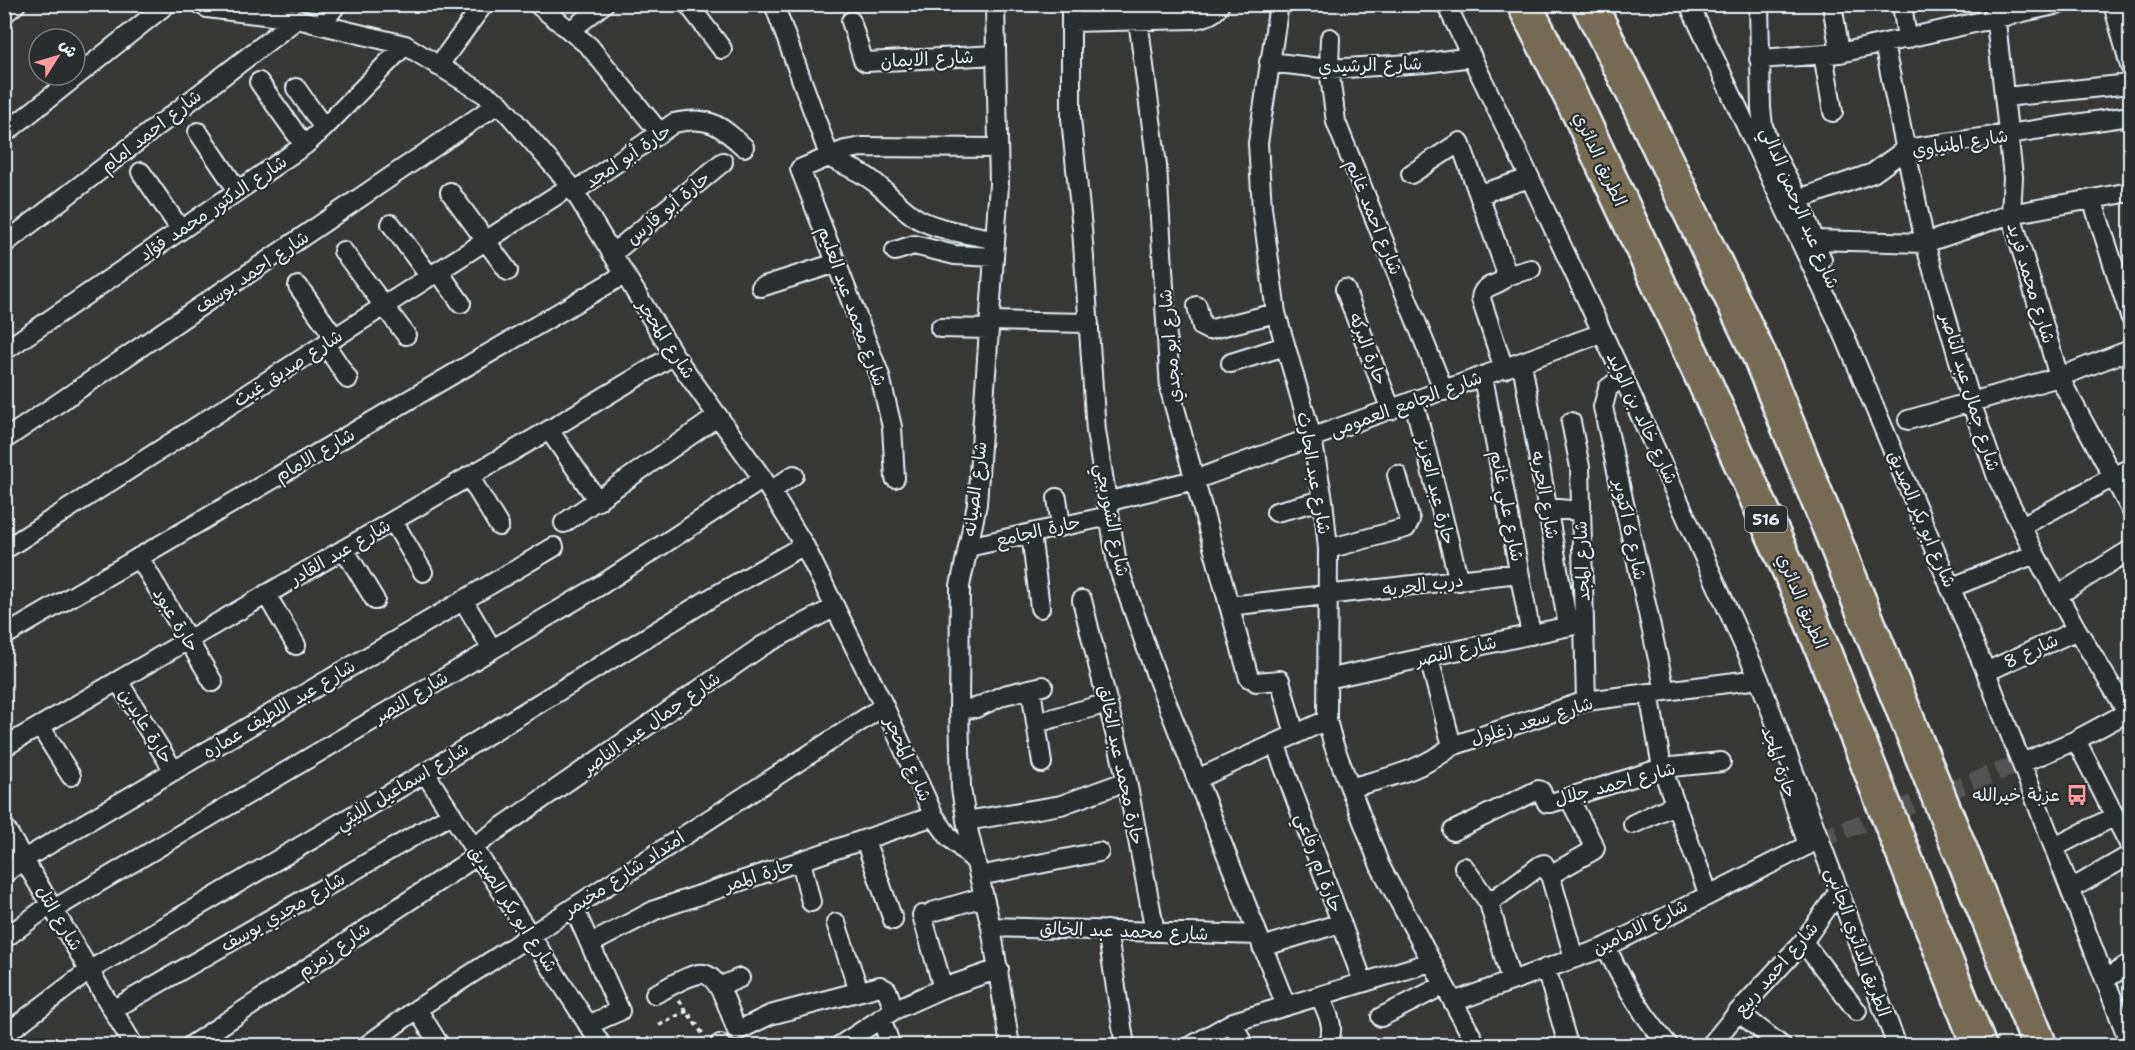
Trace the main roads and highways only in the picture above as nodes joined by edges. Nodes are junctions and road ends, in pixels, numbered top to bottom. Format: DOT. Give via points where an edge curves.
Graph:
graph roads {
  1 [pos="1524,4"];
  2 [pos="1589,4"];
  3 [pos="1979,1046"];
  4 [pos="2040,1046"];
  1 -- 3 [label="highway, الطريق الدائري / 516" via="1597,151 1808,612"];
  2 -- 4 [label="highway" via="1760,357"];
}
